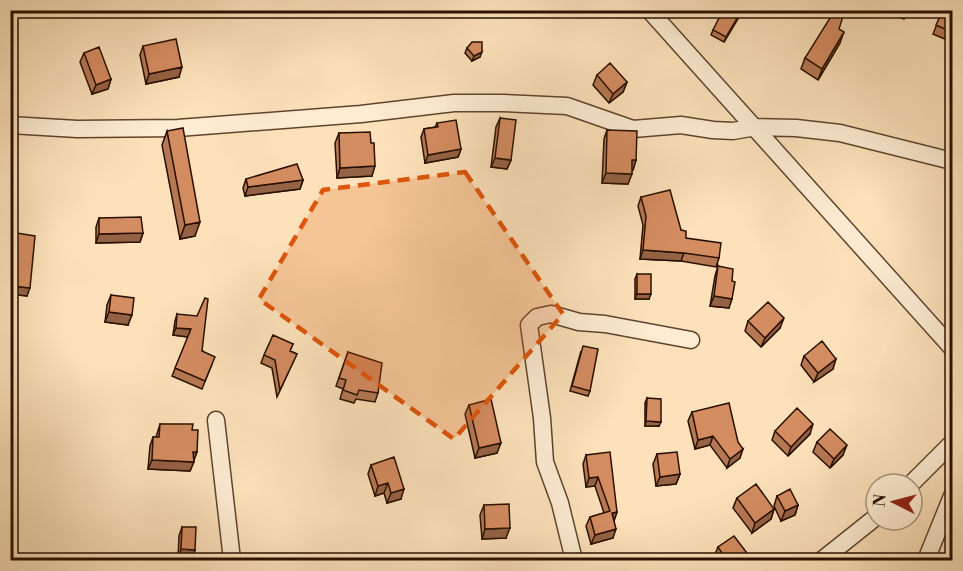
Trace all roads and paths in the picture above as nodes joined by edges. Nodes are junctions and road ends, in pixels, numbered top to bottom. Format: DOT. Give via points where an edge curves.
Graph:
graph roads {
  1 [pos="650,10"];
  2 [pos="10,125"];
  3 [pos="756,127"];
  4 [pos="952,161"];
  5 [pos="691,340"];
  6 [pos="952,348"];
  7 [pos="216,420"];
  8 [pos="952,443"];
  9 [pos="923,472"];
  10 [pos="952,496"];
  11 [pos="864,527"];
  12 [pos="232,561"];
  13 [pos="574,561"];
  14 [pos="822,561"];
  15 [pos="927,561"];
  1 -- 3 [label="street"];
  2 -- 3 [label="street" via="178,128 464,103 567,106 633,129 681,125 733,131"];
  3 -- 4 [label="street" via="840,133"];
  3 -- 6 [label="street"];
  5 -- 13 [label="street" via="551,314 537,316 529,326 545,462"];
  7 -- 12 [label="street"];
  8 -- 9 [label="street"];
  10 -- 15 [label="street"];
  11 -- 14 [label="street"];
}
